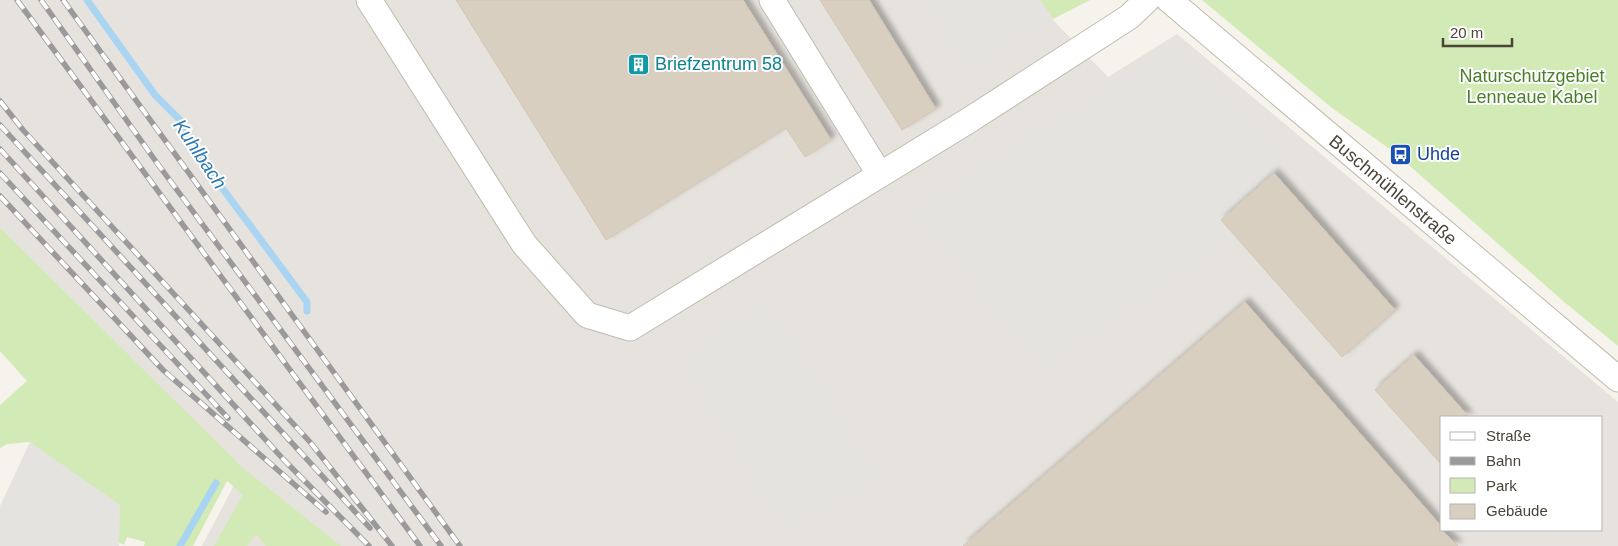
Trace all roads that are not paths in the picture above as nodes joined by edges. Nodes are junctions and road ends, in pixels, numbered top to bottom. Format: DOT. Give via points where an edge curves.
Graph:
graph roads {
  1 [pos="368,0"];
  2 [pos="772,0"];
  3 [pos="1148,0"];
  4 [pos="1169,0"];
  5 [pos="880,175"];
  6 [pos="1618,379"];
  1 -- 5 [label="street" via="524,244 586,315 630,328"];
  2 -- 5 [label="street"];
  3 -- 5 [label="street" via="1129,17"];
  4 -- 6 [label="street, Buschmühlenstraße"];
}
